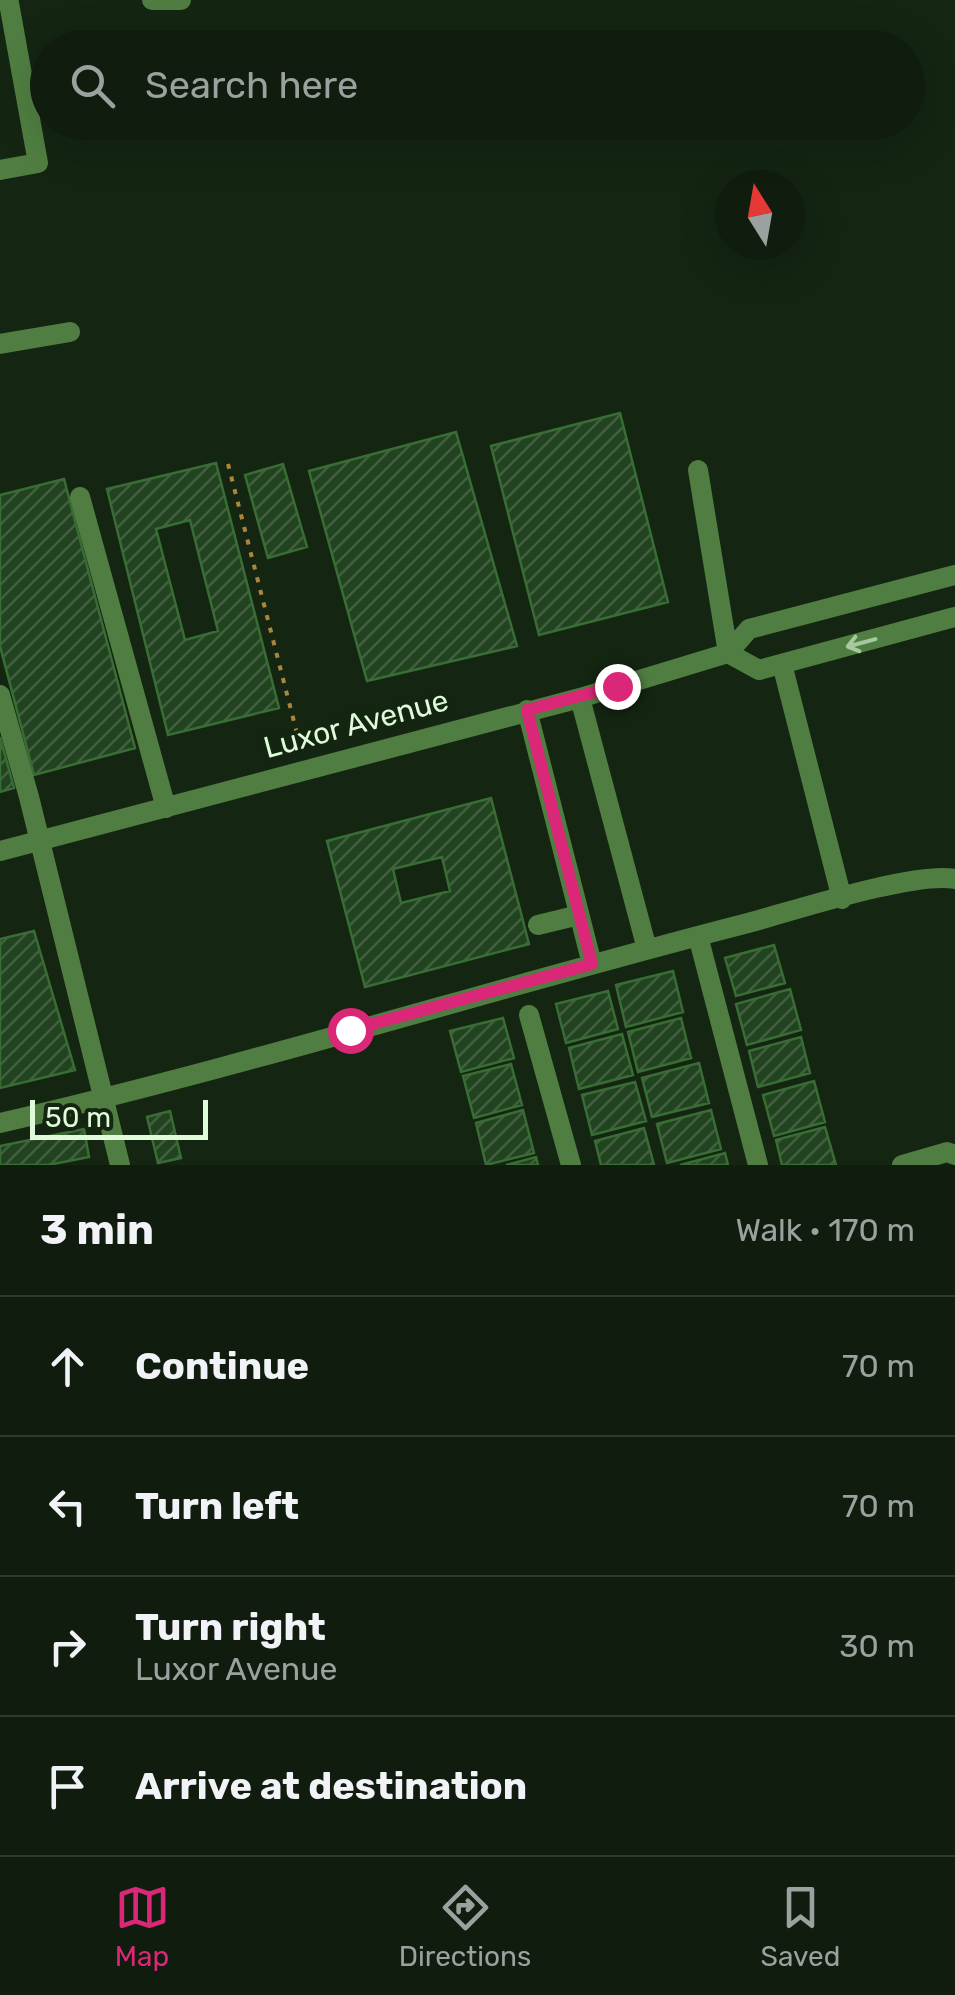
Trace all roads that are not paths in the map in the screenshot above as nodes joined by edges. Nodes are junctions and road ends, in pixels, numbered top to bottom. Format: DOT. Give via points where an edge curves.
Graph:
graph roads {
  1 [pos="152,0"];
  2 [pos="181,0"];
  3 [pos="11,2"];
  4 [pos="30,115"];
  5 [pos="34,140"];
  6 [pos="0,170"];
  7 [pos="70,332"];
  8 [pos="0,344"];
  9 [pos="698,470"];
  10 [pos="80,497"];
  11 [pos="955,575"];
  12 [pos="955,617"];
  13 [pos="728,653"];
  14 [pos="782,664"];
  15 [pos="0,695"];
  16 [pos="580,698"];
  17 [pos="527,710"];
  18 [pos="166,808"];
  19 [pos="40,841"];
  20 [pos="0,851"];
  21 [pos="955,879"];
  22 [pos="842,899"];
  23 [pos="580,914"];
  24 [pos="538,925"];
  25 [pos="698,936"];
  26 [pos="647,949"];
  27 [pos="592,964"];
  28 [pos="530,1015"];
  29 [pos="102,1100"];
  30 [pos="0,1124"];
  31 [pos="955,1155"];
  32 [pos="120,1165"];
  33 [pos="570,1165"];
  34 [pos="758,1165"];
  35 [pos="902,1165"];
  1 -- 2 [label="street"];
  3 -- 4 [label="street"];
  5 -- 6 [label="street" via="38,163"];
  7 -- 8 [label="street"];
  9 -- 13 [label="street"];
  10 -- 18 [label="street"];
  11 -- 13 [label="street, Luxor Avenue" via="750,629"];
  12 -- 14 [label="street, one-way"];
  13 -- 14 [label="street" via="759,670"];
  13 -- 16 [label="street, Luxor Avenue"];
  14 -- 22 [label="street"];
  15 -- 19 [label="street"];
  16 -- 17 [label="street, Luxor Avenue"];
  16 -- 26 [label="street"];
  17 -- 18 [label="street, Luxor Avenue"];
  17 -- 23 [label="street"];
  18 -- 19 [label="street, Luxor Avenue"];
  19 -- 20 [label="street, Luxor Avenue"];
  19 -- 29 [label="street"];
  21 -- 22 [label="street" via="923,878"];
  22 -- 25 [label="street"];
  23 -- 24 [label="street"];
  23 -- 27 [label="street"];
  25 -- 26 [label="street"];
  25 -- 34 [label="street"];
  26 -- 27 [label="street"];
  27 -- 29 [label="street"];
  28 -- 33 [label="street"];
  29 -- 30 [label="street"];
  29 -- 32 [label="street"];
  31 -- 35 [label="street"];
}
